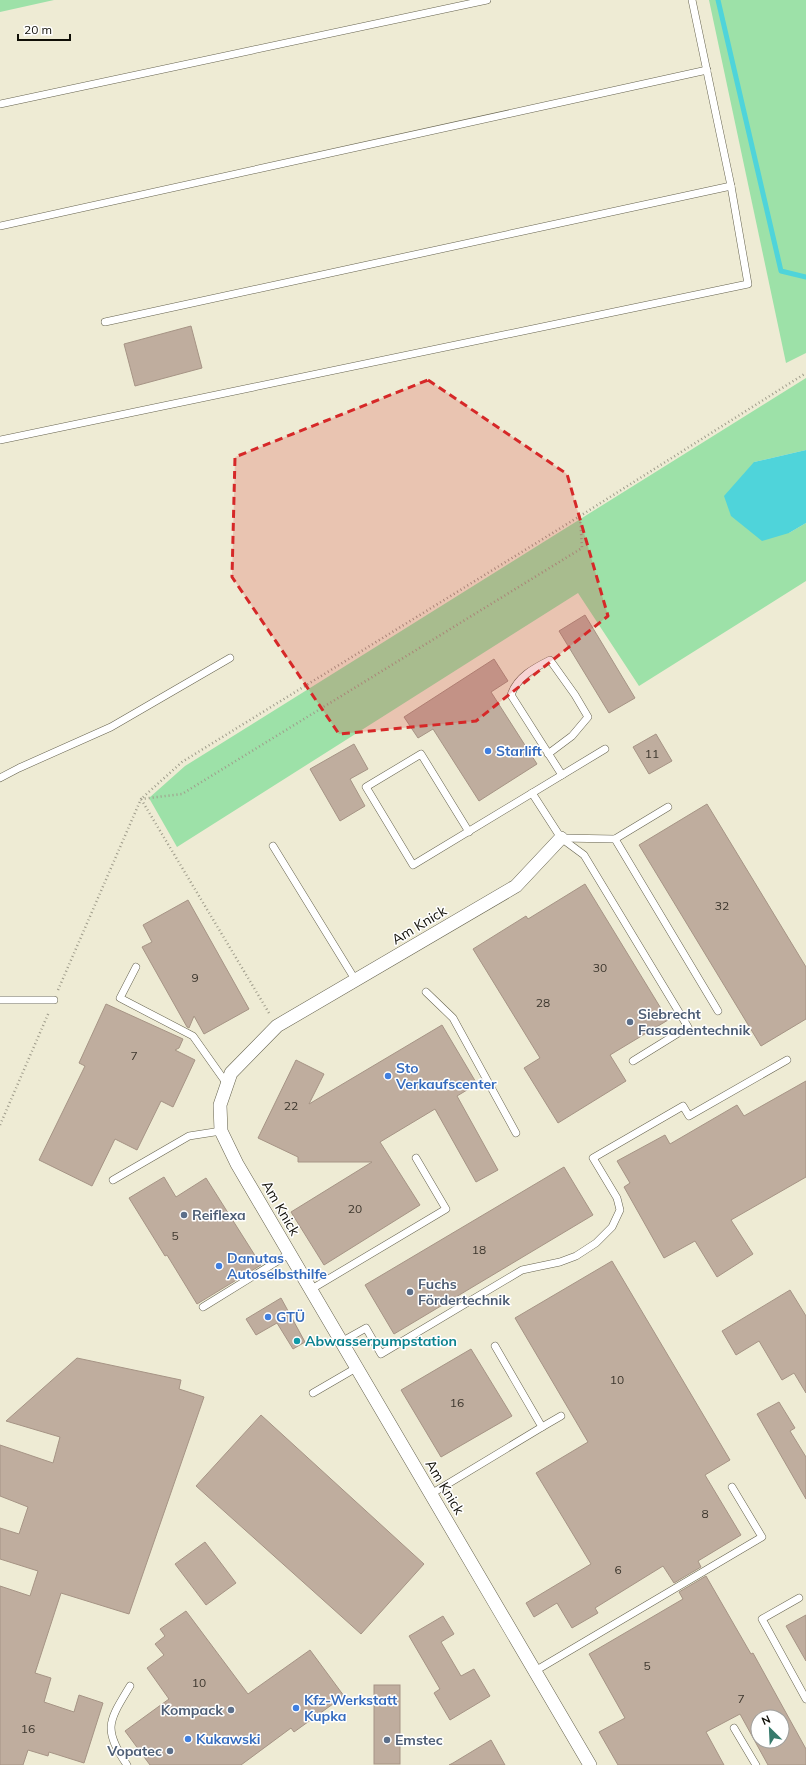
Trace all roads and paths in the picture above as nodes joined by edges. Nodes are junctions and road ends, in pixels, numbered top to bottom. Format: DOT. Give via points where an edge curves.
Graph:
graph roads {
  1 [pos="487,0"];
  2 [pos="692,0"];
  3 [pos="707,70"];
  4 [pos="0,104"];
  5 [pos="731,186"];
  6 [pos="0,226"];
  7 [pos="105,322"];
  8 [pos="806,373"];
  9 [pos="0,440"];
  10 [pos="580,516"];
  11 [pos="230,658"];
  12 [pos="605,749"];
  13 [pos="548,754"];
  14 [pos="562,775"];
  15 [pos="0,778"];
  16 [pos="532,793"];
  17 [pos="142,799"];
  18 [pos="668,807"];
  19 [pos="469,832"];
  20 [pos="561,838"];
  21 [pos="615,839"];
  22 [pos="273,846"];
  23 [pos="136,967"];
  24 [pos="356,981"];
  25 [pos="426,992"];
  26 [pos="0,1000"];
  27 [pos="54,1000"];
  28 [pos="718,1011"];
  29 [pos="277,1026"];
  30 [pos="633,1060"];
  31 [pos="787,1060"];
  32 [pos="227,1084"];
  33 [pos="0,1125"];
  34 [pos="222,1131"];
  35 [pos="516,1133"];
  36 [pos="416,1158"];
  37 [pos="113,1180"];
  38 [pos="289,1254"];
  39 [pos="310,1290"];
  40 [pos="203,1307"];
  41 [pos="341,1342"];
  42 [pos="495,1346"];
  43 [pos="356,1368"];
  44 [pos="313,1393"];
  45 [pos="561,1416"];
  46 [pos="542,1427"];
  47 [pos="732,1487"];
  48 [pos="431,1494"];
  49 [pos="799,1598"];
  50 [pos="535,1671"];
  51 [pos="130,1686"];
  52 [pos="806,1699"];
  53 [pos="734,1728"];
  54 [pos="127,1765"];
  55 [pos="590,1765"];
  56 [pos="756,1765"];
  1 -- 4 [label="lane"];
  2 -- 3 [label="lane"];
  3 -- 5 [label="lane"];
  3 -- 6 [label="lane"];
  5 -- 7 [label="lane"];
  5 -- 9 [label="lane" via="748,284"];
  8 -- 10 [label="path"];
  10 -- 17 [label="path" via="182,762"];
  10 -- 17 [label="path" via="582,548 182,794"];
  11 -- 15 [label="lane" via="110,727"];
  12 -- 14 [label="lane"];
  13 -- 13 [label="lane" via="572,736 588,717 550,660 534,668 515,684 511,694"];
  13 -- 14 [label="lane"];
  14 -- 16 [label="lane"];
  16 -- 19 [label="lane"];
  16 -- 20 [label="lane"];
  17 -- 27 [label="path"];
  17 -- 29 [label="path"];
  18 -- 21 [label="lane"];
  19 -- 19 [label="lane" via="421,754 366,787 414,865"];
  20 -- 21 [label="lane"];
  20 -- 24 [label="street, Am Knick" via="516,886"];
  20 -- 30 [label="lane" via="584,855 688,1027"];
  21 -- 28 [label="lane"];
  22 -- 24 [label="lane"];
  23 -- 32 [label="lane" via="120,998 193,1036"];
  24 -- 29 [label="street, Am Knick"];
  25 -- 35 [label="lane" via="453,1018"];
  26 -- 27 [label="lane"];
  27 -- 33 [label="path"];
  29 -- 32 [label="street, Am Knick" via="231,1073"];
  31 -- 41 [label="lane" via="689,1116 683,1106 593,1158 617,1198 620,1210 612,1227 596,1243 576,1256 522,1270 381,1354 366,1328"];
  32 -- 34 [label="street, Am Knick" via="220,1105"];
  34 -- 37 [label="lane" via="189,1136"];
  34 -- 38 [label="street, Am Knick" via="236,1164"];
  36 -- 39 [label="lane" via="446,1209"];
  38 -- 39 [label="street, Am Knick"];
  38 -- 40 [label="lane"];
  39 -- 41 [label="street, Am Knick"];
  41 -- 43 [label="street, Am Knick"];
  42 -- 46 [label="lane"];
  43 -- 44 [label="lane"];
  43 -- 48 [label="street, Am Knick"];
  45 -- 46 [label="lane"];
  46 -- 48 [label="lane"];
  47 -- 50 [label="lane" via="762,1537"];
  48 -- 50 [label="street, Am Knick"];
  49 -- 52 [label="lane" via="762,1619"];
  50 -- 55 [label="street, Am Knick"];
  51 -- 54 [label="lane" via="112,1716 110,1732"];
  53 -- 56 [label="lane"];
}
